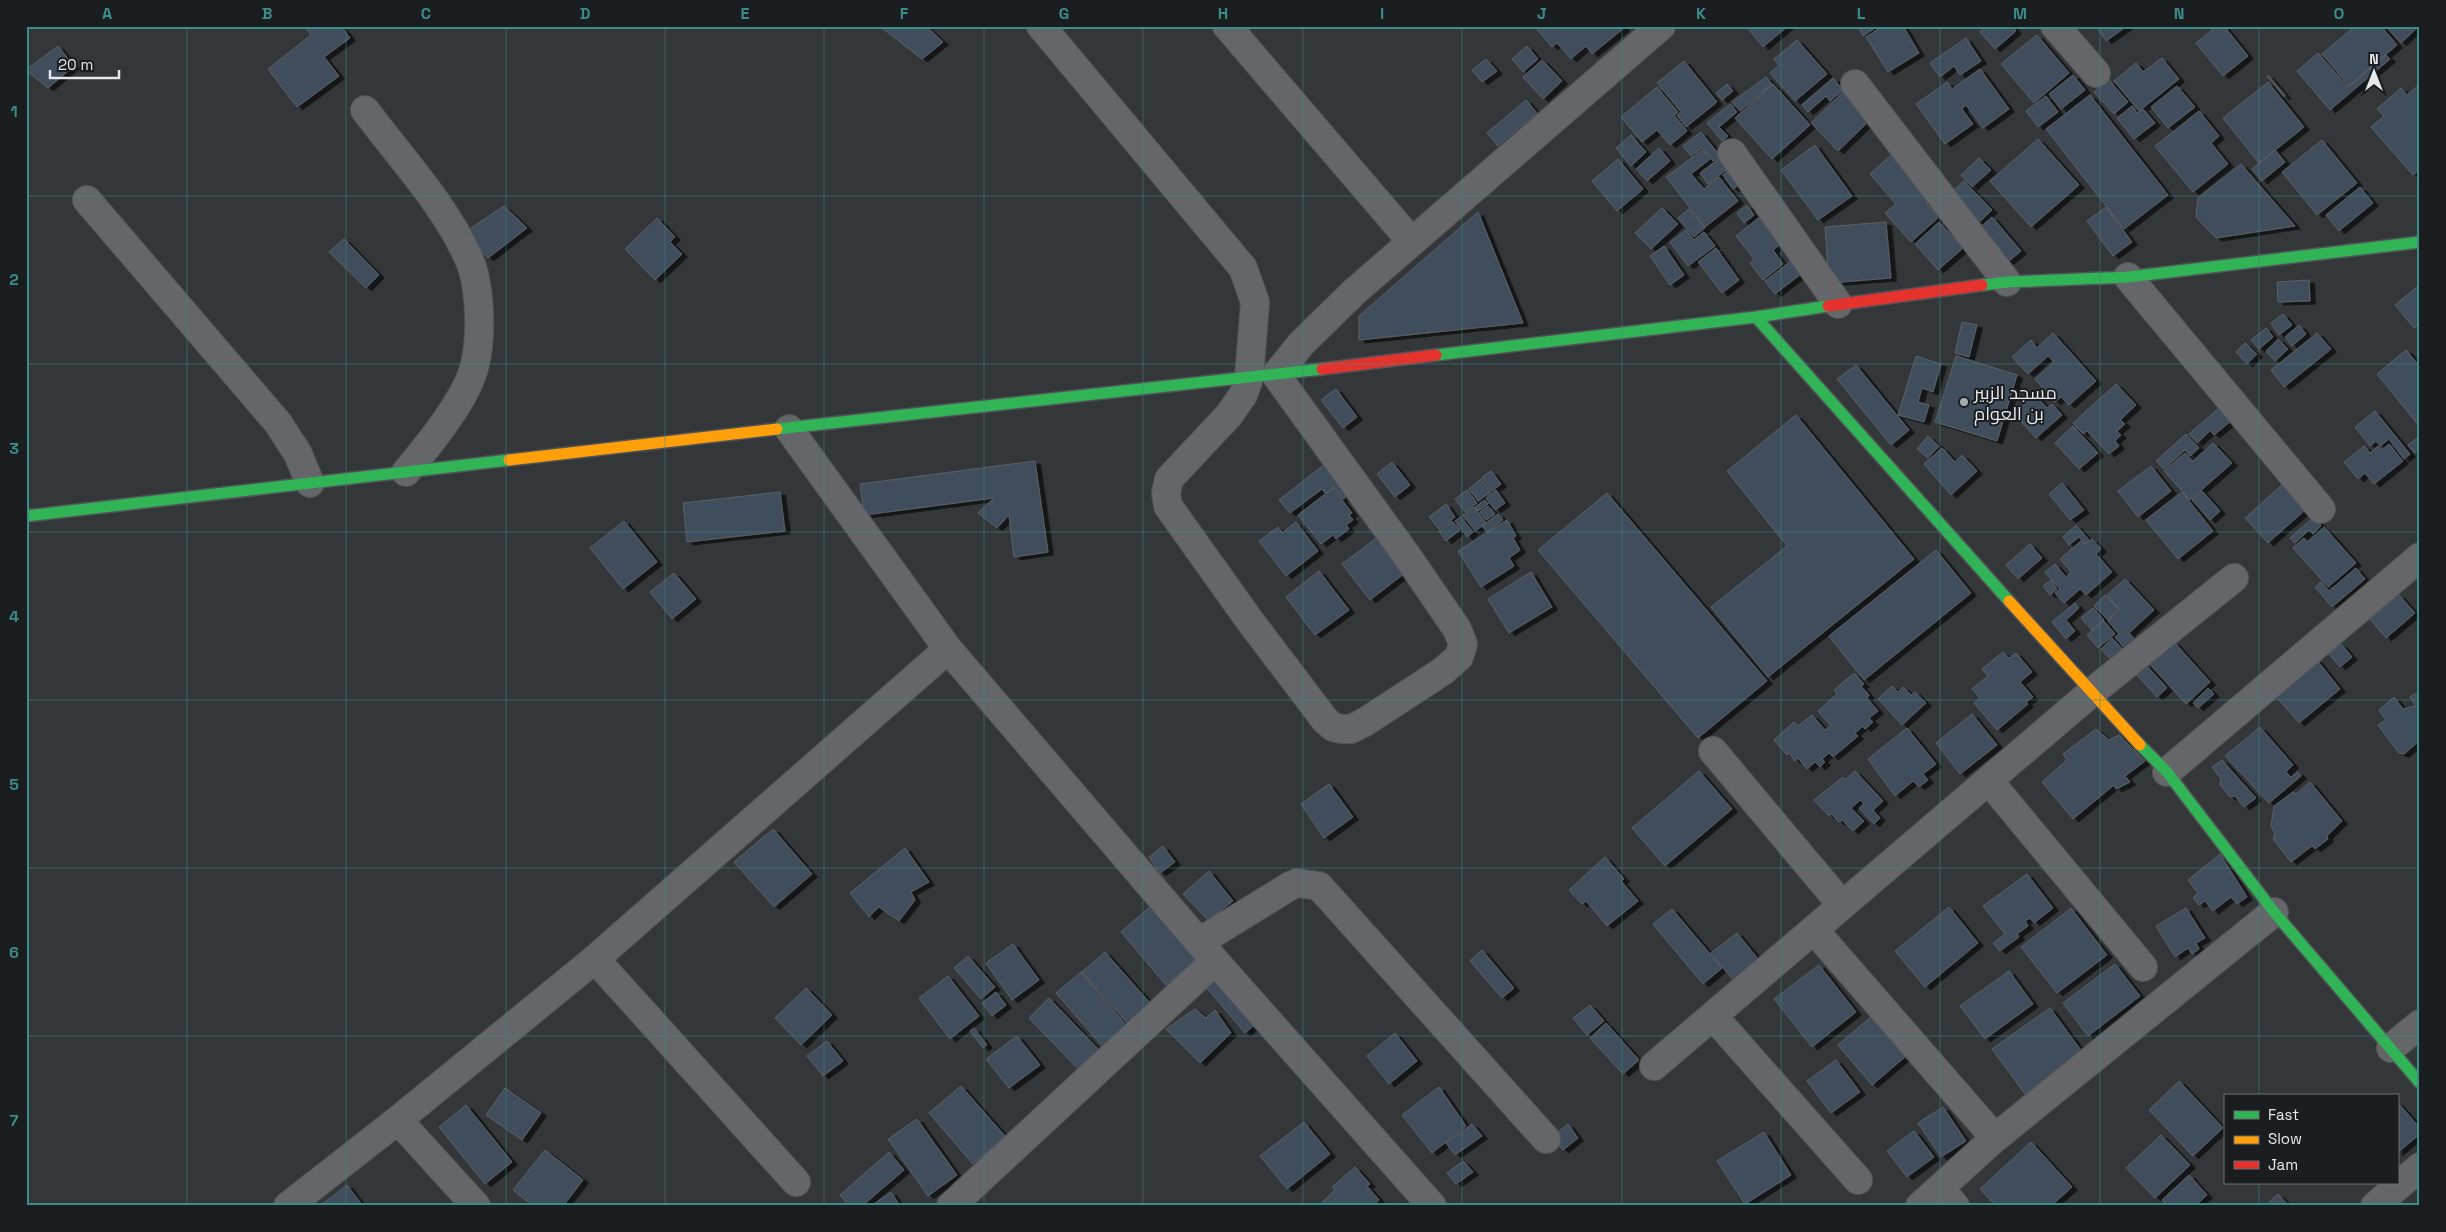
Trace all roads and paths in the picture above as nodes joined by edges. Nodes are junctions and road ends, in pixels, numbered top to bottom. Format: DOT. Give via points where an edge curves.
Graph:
graph roads {
  1 [pos="1041,26"];
  2 [pos="1227,26"];
  3 [pos="1661,26"];
  4 [pos="2055,26"];
  5 [pos="2096,73"];
  6 [pos="1855,84"];
  7 [pos="366,110"];
  8 [pos="1732,153"];
  9 [pos="87,200"];
  10 [pos="1412,241"];
  11 [pos="2420,242"];
  12 [pos="2128,277"];
  13 [pos="2007,282"];
  14 [pos="1838,304"];
  15 [pos="1756,317"];
  16 [pos="1276,375"];
  17 [pos="1249,378"];
  18 [pos="789,429"];
  19 [pos="406,472"];
  20 [pos="310,483"];
  21 [pos="2321,509"];
  22 [pos="26,516"];
  23 [pos="2420,558"];
  24 [pos="2234,578"];
  25 [pos="948,650"];
  26 [pos="2092,692"];
  27 [pos="1713,751"];
  28 [pos="2167,772"];
  29 [pos="1988,781"];
  30 [pos="1842,905"];
  31 [pos="2274,912"];
  32 [pos="1814,930"];
  33 [pos="1207,952"];
  34 [pos="595,959"];
  35 [pos="2143,967"];
  36 [pos="1713,1016"];
  37 [pos="2420,1024"];
  38 [pos="2391,1048"];
  39 [pos="1654,1066"];
  40 [pos="2420,1083"];
  41 [pos="398,1120"];
  42 [pos="1995,1138"];
  43 [pos="1546,1140"];
  44 [pos="2420,1166"];
  45 [pos="1858,1180"];
  46 [pos="796,1182"];
  47 [pos="1948,1197"];
  48 [pos="1418,1201"];
  49 [pos="288,1206"];
  50 [pos="476,1206"];
  51 [pos="951,1206"];
  52 [pos="1920,1206"];
  53 [pos="2375,1206"];
  1 -- 17 [label="street" via="1243,268 1255,302"];
  2 -- 10 [label="street"];
  3 -- 10 [label="street"];
  4 -- 5 [label="street"];
  6 -- 13 [label="street"];
  7 -- 19 [label="street" via="444,215 470,260 477,288 478,337 474,369 433,440"];
  8 -- 14 [label="street"];
  9 -- 20 [label="street" via="278,423 298,454"];
  10 -- 16 [label="street" via="1326,318"];
  11 -- 12 [label="street"];
  12 -- 13 [label="street"];
  12 -- 21 [label="street"];
  13 -- 14 [label="street"];
  14 -- 15 [label="street"];
  15 -- 16 [label="street"];
  15 -- 26 [label="street"];
  16 -- 17 [label="street"];
  16 -- 17 [label="street" via="1407,556 1457,629 1463,644 1459,657 1443,671 1351,729 1332,727 1325,720 1168,506 1169,479 1229,415 1243,395"];
  17 -- 18 [label="street"];
  18 -- 19 [label="street"];
  18 -- 25 [label="street"];
  19 -- 20 [label="street"];
  20 -- 22 [label="street"];
  23 -- 28 [label="street"];
  24 -- 26 [label="street"];
  25 -- 33 [label="street"];
  25 -- 34 [label="street"];
  26 -- 28 [label="street"];
  26 -- 29 [label="street"];
  27 -- 30 [label="street"];
  28 -- 31 [label="street"];
  29 -- 30 [label="street"];
  29 -- 35 [label="street"];
  30 -- 32 [label="street"];
  31 -- 38 [label="street"];
  31 -- 42 [label="street"];
  32 -- 36 [label="street"];
  32 -- 42 [label="street"];
  33 -- 43 [label="street" via="1290,886 1297,883 1319,886"];
  33 -- 48 [label="street"];
  33 -- 51 [label="street"];
  34 -- 41 [label="street"];
  34 -- 46 [label="street"];
  36 -- 39 [label="street"];
  36 -- 45 [label="street"];
  37 -- 38 [label="street"];
  38 -- 40 [label="street"];
  41 -- 49 [label="street"];
  41 -- 50 [label="street"];
  42 -- 47 [label="street"];
  44 -- 53 [label="street"];
  47 -- 52 [label="street"];
}
